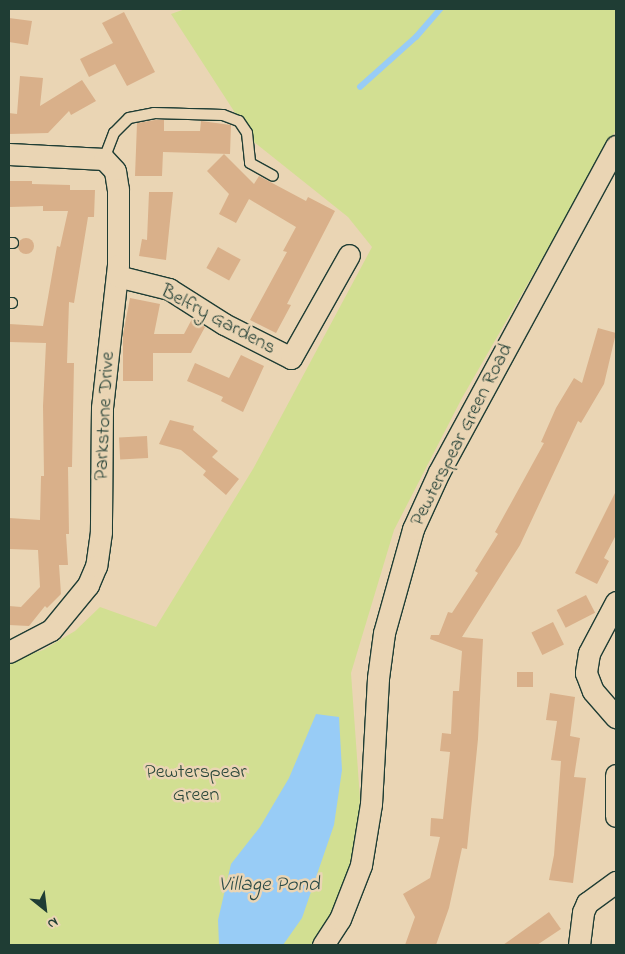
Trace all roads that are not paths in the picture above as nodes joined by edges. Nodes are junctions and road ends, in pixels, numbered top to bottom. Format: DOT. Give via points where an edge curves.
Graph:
graph roads {
  1 [pos="616,146"];
  2 [pos="9,154"];
  3 [pos="97,157"];
  4 [pos="273,176"];
  5 [pos="610,178"];
  6 [pos="348,255"];
  7 [pos="116,276"];
  8 [pos="616,602"];
  9 [pos="9,652"];
  10 [pos="616,717"];
  11 [pos="616,775"];
  12 [pos="616,816"];
  13 [pos="616,882"];
  14 [pos="323,945"];
  15 [pos="579,945"];
  1 -- 5 [label="street, Pewterspear Green Road"];
  2 -- 3 [label="street"];
  3 -- 4 [label="lane" via="129,118 154,113 223,115 239,122 247,133 250,163"];
  3 -- 7 [label="street, Parkstone Drive" via="114,171 118,190"];
  5 -- 14 [label="street, Pewterspear Green Road" via="444,463 413,529 384,633 378,678 371,804 360,865 340,919"];
  6 -- 7 [label="street, Belfry Gardens" via="291,358 224,324 169,289"];
  7 -- 9 [label="street, Parkstone Drive" via="102,407 101,532 96,566 88,585 51,630"];
  8 -- 10 [label="street" via="589,653 586,673 593,691"];
  11 -- 12 [label="street"];
  13 -- 15 [label="street" via="587,903"];
}
